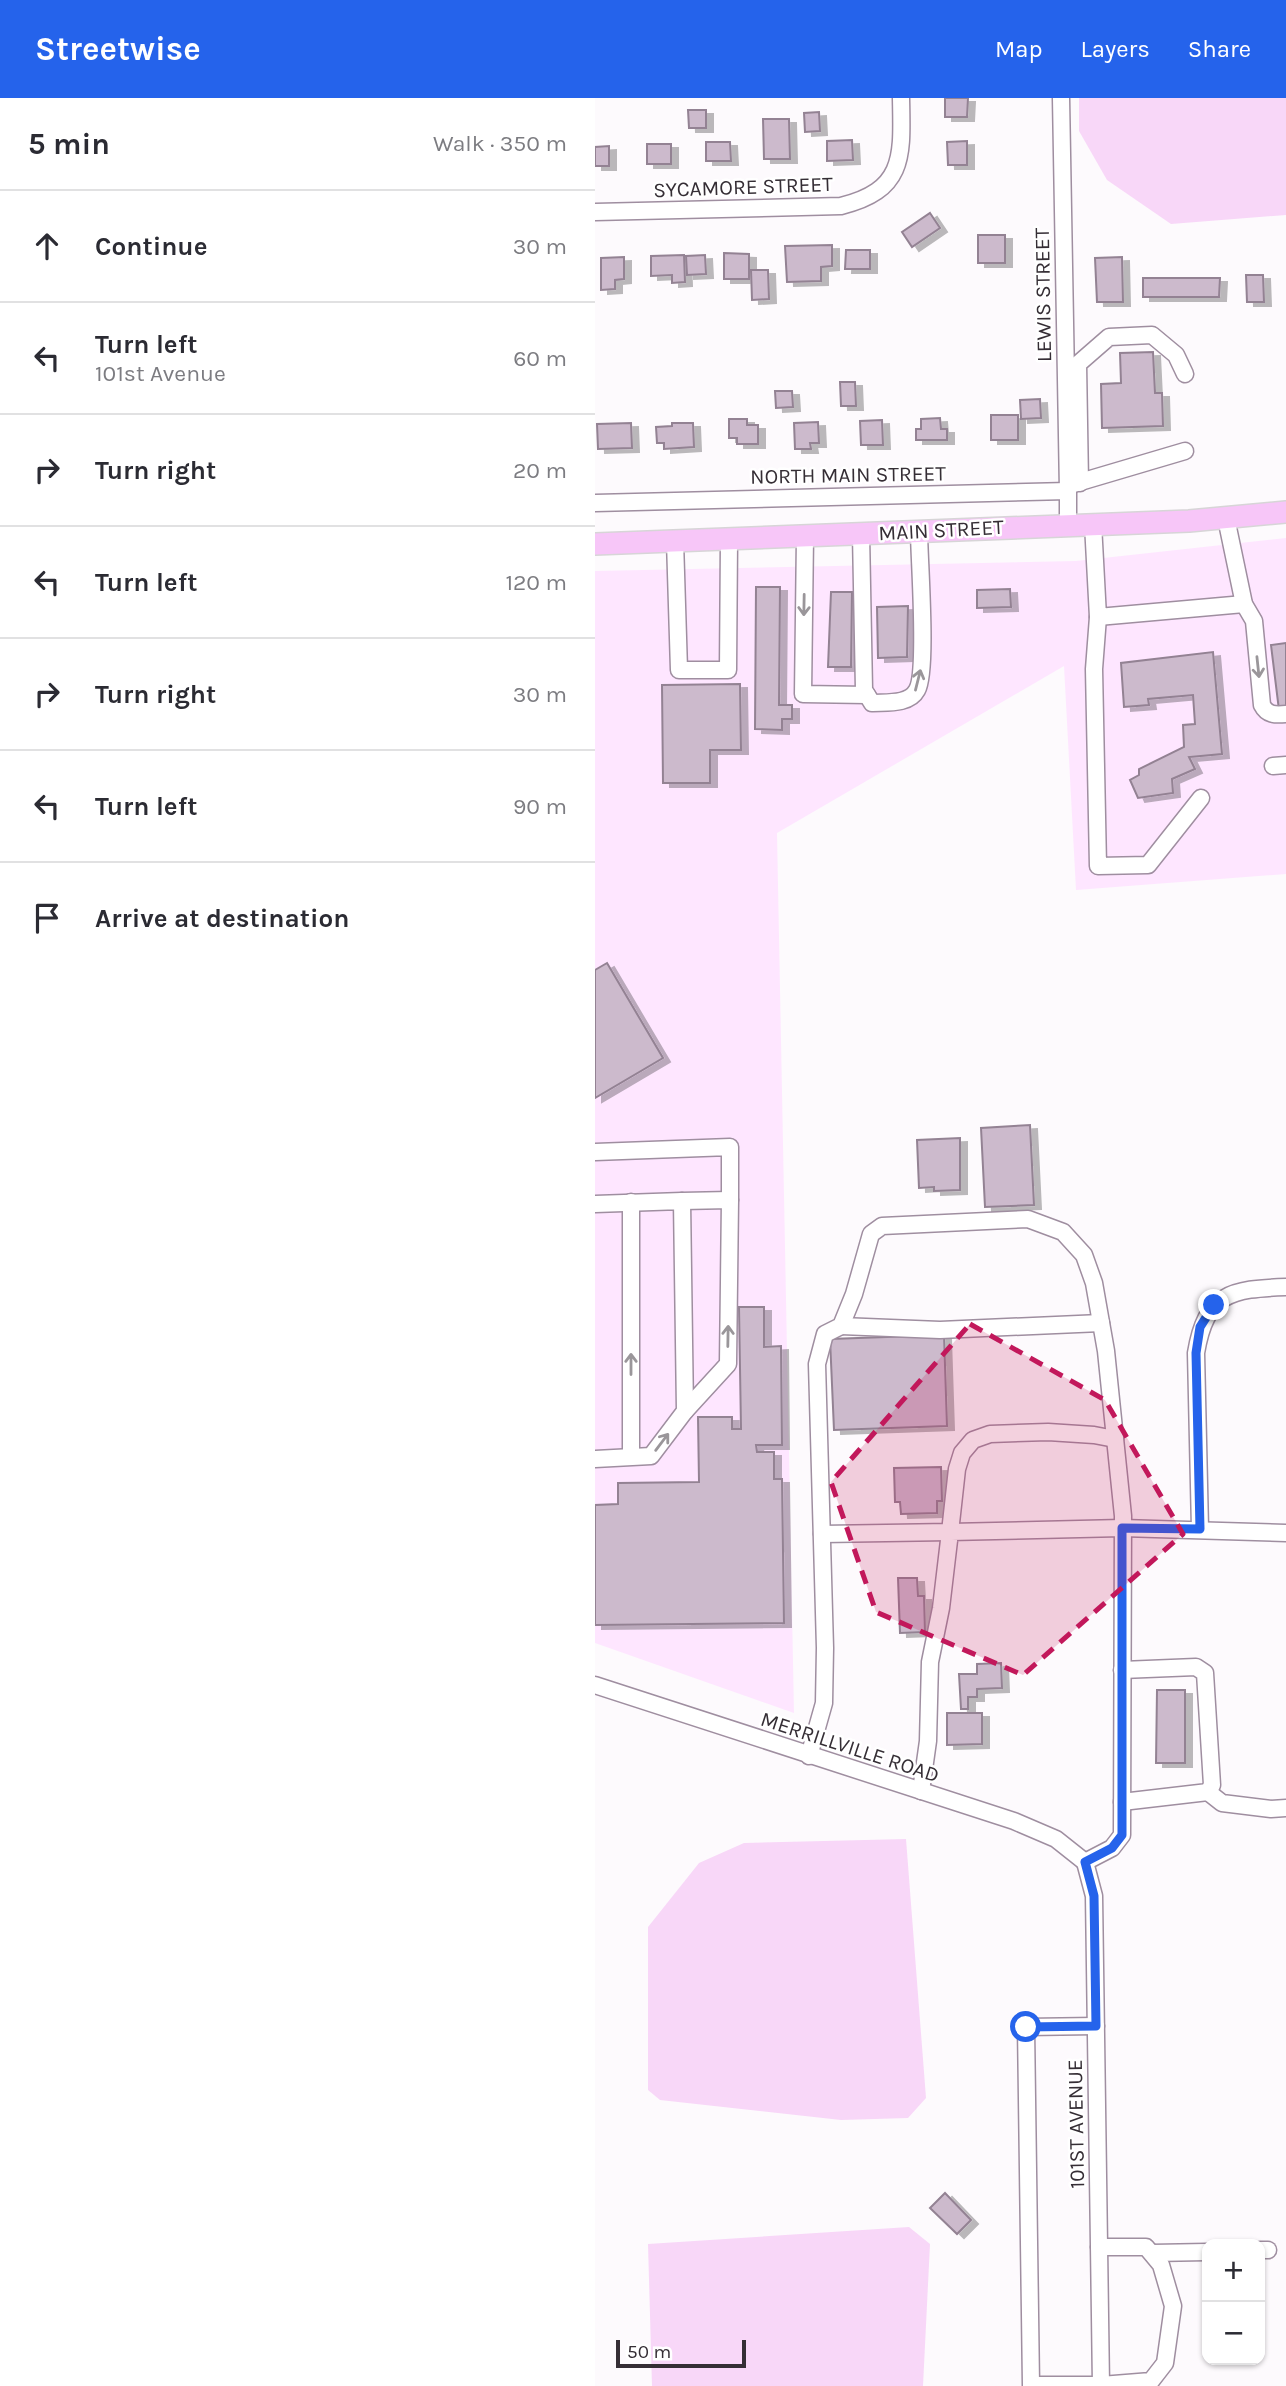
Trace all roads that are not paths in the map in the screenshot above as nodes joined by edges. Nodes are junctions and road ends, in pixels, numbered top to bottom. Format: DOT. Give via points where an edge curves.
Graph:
graph roads {
  1 [pos="901,98"];
  2 [pos="1061,98"];
  3 [pos="595,212"];
  4 [pos="1185,374"];
  5 [pos="1185,451"];
  6 [pos="1072,486"];
  7 [pos="595,503"];
  8 [pos="1286,512"];
  9 [pos="1226,518"];
  10 [pos="1068,524"];
  11 [pos="1093,524"];
  12 [pos="919,531"];
  13 [pos="861,534"];
  14 [pos="805,536"];
  15 [pos="729,540"];
  16 [pos="675,541"];
  17 [pos="595,544"];
  18 [pos="1244,604"];
  19 [pos="1098,617"];
  20 [pos="867,695"];
  21 [pos="1286,714"];
  22 [pos="1201,799"];
  23 [pos="595,1152"];
  24 [pos="730,1200"];
  25 [pos="682,1201"];
  26 [pos="631,1202"];
  27 [pos="595,1203"];
  28 [pos="1286,1287"];
  29 [pos="1101,1323"];
  30 [pos="841,1326"];
  31 [pos="685,1411"];
  32 [pos="1115,1439"];
  33 [pos="631,1456"];
  34 [pos="598,1458"];
  35 [pos="1122,1528"];
  36 [pos="1200,1529"];
  37 [pos="950,1532"];
  38 [pos="1286,1533"];
  39 [pos="822,1534"];
  40 [pos="1122,1670"];
  41 [pos="595,1685"];
  42 [pos="809,1756"];
  43 [pos="921,1791"];
  44 [pos="1208,1792"];
  45 [pos="1122,1802"];
  46 [pos="1286,1808"];
  47 [pos="1085,1862"];
  48 [pos="1096,2026"];
  49 [pos="1099,2247"];
  50 [pos="1202,2252"];
  51 [pos="1152,2253"];
  52 [pos="1031,2385"];
  53 [pos="1101,2386"];
  1 -- 3 [label="street, SYCAMORE STREET" via="899,160 885,185 873,195 841,206"];
  2 -- 6 [label="street, LEWIS STREET"];
  4 -- 6 [label="street" via="1176,355 1152,335 1109,337 1078,364"];
  5 -- 6 [label="street, NORTH MAIN STREET"];
  6 -- 7 [label="street, NORTH MAIN STREET"];
  6 -- 10 [label="street"];
  8 -- 9 [label="main road, MAIN STREET"];
  9 -- 11 [label="main road, MAIN STREET"];
  9 -- 18 [label="street"];
  10 -- 11 [label="main road, MAIN STREET"];
  10 -- 12 [label="main road, MAIN STREET"];
  11 -- 19 [label="street"];
  12 -- 13 [label="main road, MAIN STREET"];
  20 -- 12 [label="street, one-way" via="872,703 893,702 906,700 917,690 922,663"];
  13 -- 14 [label="main road, MAIN STREET"];
  13 -- 20 [label="street"];
  14 -- 15 [label="main road, MAIN STREET"];
  14 -- 20 [label="street, one-way" via="803,694"];
  15 -- 16 [label="main road, MAIN STREET"];
  15 -- 16 [label="street" via="728,670 678,670"];
  16 -- 17 [label="main road, MAIN STREET"];
  18 -- 19 [label="street"];
  18 -- 21 [label="street, one-way" via="1254,621 1262,705 1275,715"];
  19 -- 22 [label="street" via="1094,669 1098,866 1148,865"];
  23 -- 24 [label="street" via="730,1147"];
  24 -- 25 [label="street"];
  31 -- 24 [label="street, one-way" via="728,1364"];
  25 -- 26 [label="street"];
  25 -- 31 [label="street"];
  26 -- 27 [label="street"];
  33 -- 26 [label="street, one-way"];
  28 -- 36 [label="street" via="1233,1292 1214,1305 1200,1327 1196,1353"];
  29 -- 30 [label="street" via="940,1330"];
  29 -- 30 [label="street" via="1084,1255 1063,1232 1028,1219 882,1226 871,1234"];
  29 -- 32 [label="street"];
  30 -- 39 [label="street" via="825,1334 817,1364"];
  33 -- 31 [label="street, one-way" via="651,1455"];
  32 -- 35 [label="street"];
  32 -- 37 [label="street" via="1048,1432 990,1434 973,1440 957,1469"];
  33 -- 34 [label="street"];
  35 -- 36 [label="street"];
  35 -- 37 [label="street"];
  35 -- 40 [label="street"];
  36 -- 38 [label="street"];
  37 -- 39 [label="street"];
  37 -- 43 [label="street" via="930,1662 928,1741"];
  39 -- 42 [label="street" via="824,1703"];
  40 -- 44 [label="street" via="1196,1667 1205,1673 1212,1786"];
  40 -- 45 [label="street"];
  41 -- 42 [label="street, MERRILLVILLE ROAD"];
  42 -- 43 [label="street, MERRILLVILLE ROAD"];
  43 -- 47 [label="street, MERRILLVILLE ROAD" via="1056,1839"];
  44 -- 45 [label="street"];
  44 -- 46 [label="street" via="1222,1803"];
  45 -- 47 [label="street" via="1122,1835 1112,1848"];
  47 -- 48 [label="street, 101ST AVENUE" via="1094,1896"];
  48 -- 49 [label="street, 101ST AVENUE"];
  48 -- 52 [label="street" via="1026,2027"];
  49 -- 51 [label="street" via="1146,2247"];
  49 -- 53 [label="street, 101ST AVENUE"];
  50 -- 51 [label="street"];
  51 -- 53 [label="street" via="1161,2265 1173,2306 1165,2363 1151,2381"];
  52 -- 53 [label="street"];
}
